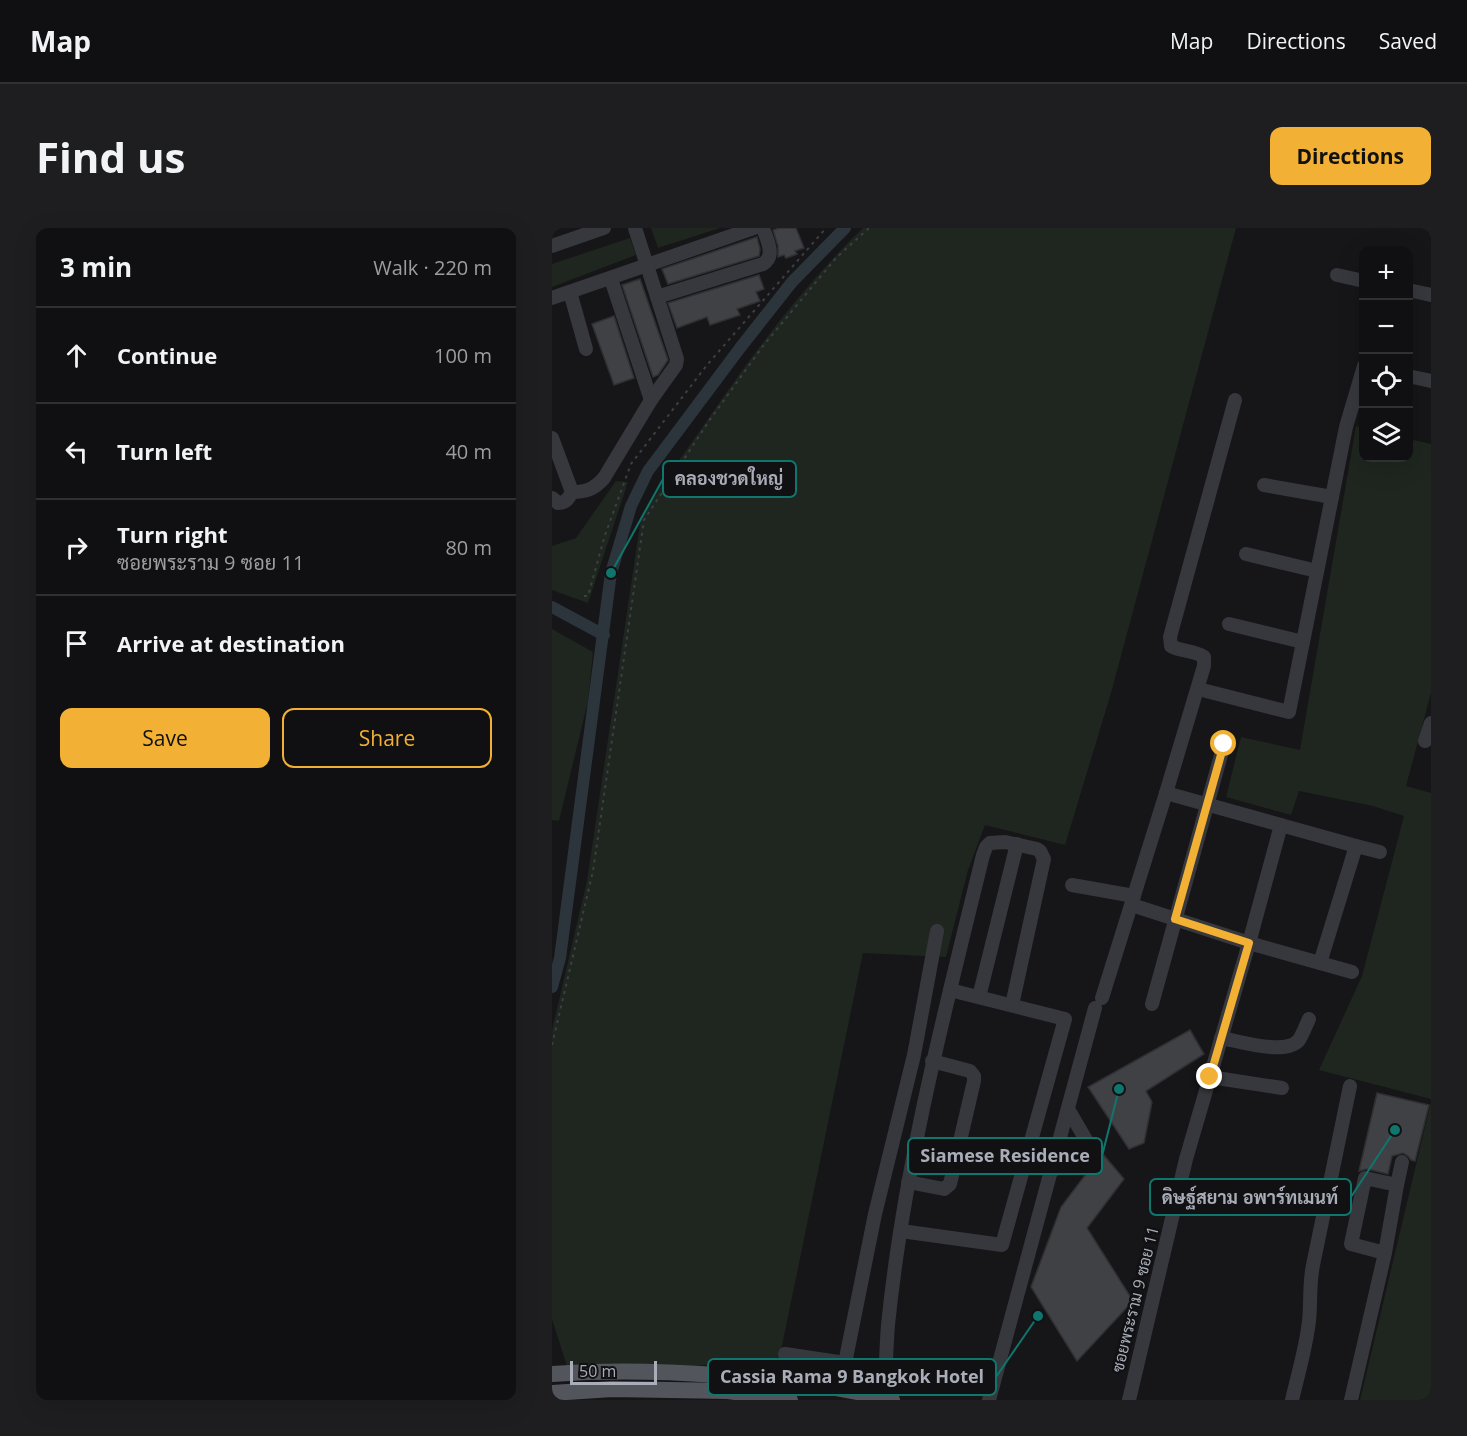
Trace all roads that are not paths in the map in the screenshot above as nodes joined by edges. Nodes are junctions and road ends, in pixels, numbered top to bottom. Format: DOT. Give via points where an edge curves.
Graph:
graph roads {
  1 [pos="604,228"];
  2 [pos="635,228"];
  3 [pos="754,228"];
  4 [pos="763,228"];
  5 [pos="552,246"];
  6 [pos="646,266"];
  7 [pos="1337,275"];
  8 [pos="611,279"];
  9 [pos="1359,280"];
  10 [pos="1413,291"];
  11 [pos="570,292"];
  12 [pos="1431,295"];
  13 [pos="657,297"];
  14 [pos="552,298"];
  15 [pos="586,349"];
  16 [pos="1413,377"];
  17 [pos="1431,381"];
  18 [pos="1359,383"];
  19 [pos="651,400"];
  20 [pos="1235,400"];
  21 [pos="552,438"];
  22 [pos="1264,485"];
  23 [pos="572,492"];
  24 [pos="1332,497"];
  25 [pos="552,498"];
  26 [pos="1246,554"];
  27 [pos="1317,571"];
  28 [pos="1228,624"];
  29 [pos="1303,642"];
  30 [pos="1206,691"];
  31 [pos="1431,723"];
  32 [pos="1425,741"];
  33 [pos="1224,744"];
  34 [pos="1166,793"];
  35 [pos="1209,804"];
  36 [pos="1281,825"];
  37 [pos="1017,844"];
  38 [pos="1356,846"];
  39 [pos="1380,852"];
  40 [pos="1072,885"];
  41 [pos="1133,901"];
  42 [pos="1175,919"];
  43 [pos="937,931"];
  44 [pos="1249,943"];
  45 [pos="1320,963"];
  46 [pos="1352,972"];
  47 [pos="950,990"];
  48 [pos="979,997"];
  49 [pos="1152,1004"];
  50 [pos="1012,1005"];
  51 [pos="1310,1019"];
  52 [pos="1221,1038"];
  53 [pos="932,1061"];
  54 [pos="1210,1077"];
  55 [pos="1350,1086"];
  56 [pos="1282,1088"];
  57 [pos="1068,1109"];
  58 [pos="1402,1162"];
  59 [pos="1052,1171"];
  60 [pos="908,1182"];
  61 [pos="1397,1185"];
  62 [pos="901,1231"];
  63 [pos="1385,1253"];
  64 [pos="785,1354"];
  65 [pos="845,1363"];
  66 [pos="552,1374"];
  67 [pos="840,1388"];
  68 [pos="552,1393"];
  69 [pos="888,1399"];
  70 [pos="790,1400"];
  71 [pos="989,1400"];
  72 [pos="1129,1400"];
  73 [pos="1292,1400"];
  74 [pos="1351,1400"];
  1 -- 5 [label="street"];
  2 -- 6 [label="street"];
  3 -- 6 [label="street"];
  4 -- 13 [label="street" via="771,254 768,261"];
  6 -- 8 [label="street"];
  6 -- 13 [label="street"];
  7 -- 9 [label="street"];
  8 -- 11 [label="street"];
  8 -- 19 [label="street"];
  10 -- 12 [label="street"];
  11 -- 14 [label="street"];
  11 -- 15 [label="street"];
  13 -- 19 [label="street" via="677,359"];
  16 -- 17 [label="street"];
  18 -- 24 [label="street"];
  19 -- 23 [label="street" via="604,478 586,492"];
  20 -- 34 [label="street" via="1170,637 1171,645 1177,649 1204,657 1204,666"];
  21 -- 23 [label="street"];
  22 -- 24 [label="street"];
  23 -- 25 [label="street" via="563,503"];
  24 -- 27 [label="street"];
  26 -- 27 [label="street"];
  27 -- 29 [label="street"];
  28 -- 29 [label="street"];
  29 -- 30 [label="street" via="1289,712"];
  31 -- 32 [label="street"];
  33 -- 35 [label="street"];
  34 -- 35 [label="street"];
  34 -- 41 [label="street"];
  35 -- 36 [label="street"];
  35 -- 42 [label="street"];
  36 -- 38 [label="street"];
  36 -- 44 [label="street, ซอยพระราม 9 ซอย 11"];
  37 -- 47 [label="street" via="990,843 986,847"];
  37 -- 48 [label="street"];
  37 -- 50 [label="street" via="1040,851 1044,859"];
  38 -- 39 [label="street"];
  38 -- 45 [label="street"];
  40 -- 41 [label="street"];
  41 -- 42 [label="street"];
  41 -- 57 [label="street"];
  42 -- 44 [label="street"];
  42 -- 49 [label="street"];
  43 -- 65 [label="street" via="914,1055 875,1214"];
  44 -- 45 [label="street"];
  44 -- 52 [label="street, ซอยพระราม 9 ซอย 11"];
  45 -- 46 [label="street"];
  47 -- 48 [label="street"];
  47 -- 53 [label="street"];
  48 -- 50 [label="street"];
  50 -- 62 [label="street" via="1065,1019 1002,1245"];
  51 -- 52 [label="street" via="1298,1041 1289,1047"];
  52 -- 54 [label="street, ซอยพระราม 9 ซอย 11"];
  53 -- 60 [label="street"];
  53 -- 60 [label="street" via="970,1071 974,1081 951,1184 944,1189"];
  54 -- 56 [label="street"];
  54 -- 72 [label="street, ซอยพระราม 9 ซอย 11" via="1186,1159"];
  55 -- 73 [label="street" via="1312,1265 1309,1323"];
  57 -- 59 [label="street"];
  57 -- 59 [label="street" via="1089,1145"];
  58 -- 61 [label="street"];
  59 -- 71 [label="street"];
  60 -- 62 [label="street"];
  61 -- 63 [label="street"];
  61 -- 63 [label="street" via="1365,1178 1351,1244"];
  62 -- 69 [label="street" via="888,1326"];
  63 -- 74 [label="street"];
  64 -- 65 [label="street"];
  65 -- 67 [label="street"];
  66 -- 67 [label="main road" via="652,1371 767,1378"];
  67 -- 69 [label="main road"];
  68 -- 70 [label="main road" via="612,1389 728,1392"];
}
